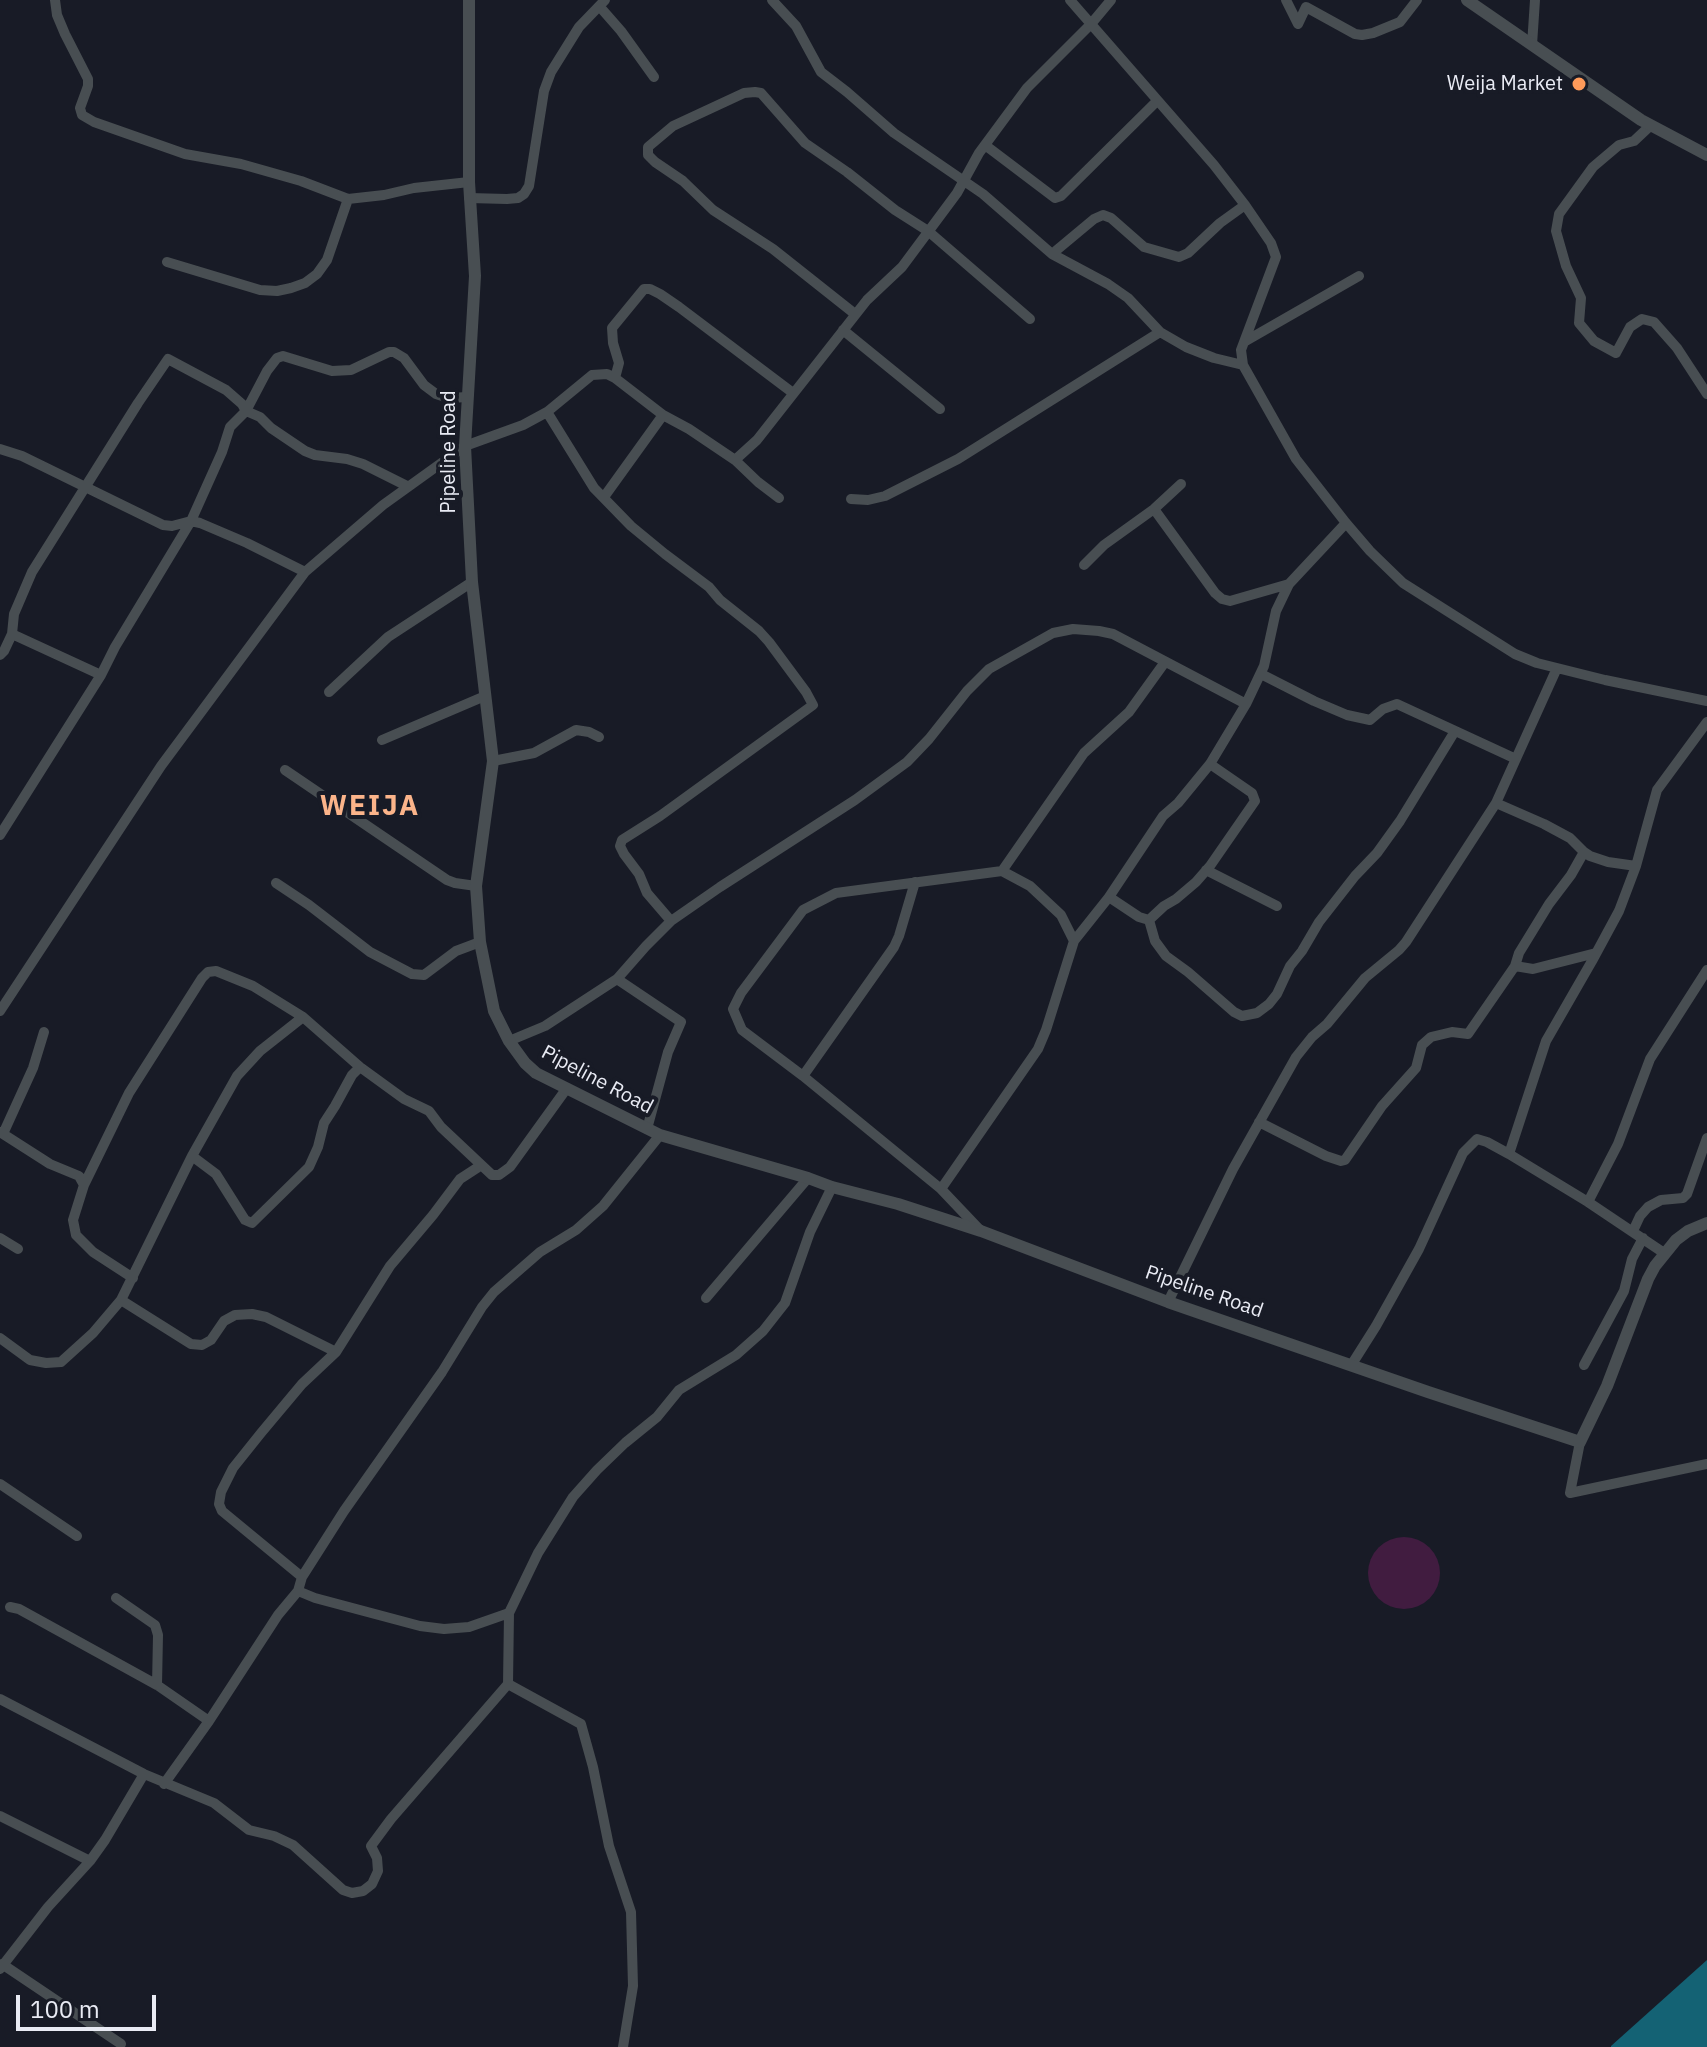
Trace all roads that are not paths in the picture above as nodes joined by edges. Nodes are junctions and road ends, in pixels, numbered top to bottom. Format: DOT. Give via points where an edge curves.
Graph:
graph roads {
  1 [pos="55,0"];
  2 [pos="469,0"];
  3 [pos="772,0"];
  4 [pos="1070,0"];
  5 [pos="1111,0"];
  6 [pos="1286,0"];
  7 [pos="1417,0"];
  8 [pos="1467,0"];
  9 [pos="1535,0"];
  10 [pos="602,3"];
  11 [pos="1091,24"];
  12 [pos="1532,45"];
  13 [pos="654,77"];
  14 [pos="1157,101"];
  15 [pos="1651,125"];
  16 [pos="985,145"];
  17 [pos="1707,155"];
  18 [pos="963,181"];
  19 [pos="469,182"];
  20 [pos="469,198"];
  21 [pos="348,199"];
  22 [pos="1245,205"];
  23 [pos="928,231"];
  24 [pos="1052,254"];
  25 [pos="167,262"];
  26 [pos="1359,276"];
  27 [pos="855,314"];
  28 [pos="1030,319"];
  29 [pos="843,330"];
  30 [pos="1160,332"];
  31 [pos="1244,342"];
  32 [pos="1243,365"];
  33 [pos="615,378"];
  34 [pos="793,393"];
  35 [pos="1707,394"];
  36 [pos="468,397"];
  37 [pos="940,409"];
  38 [pos="246,411"];
  39 [pos="547,412"];
  40 [pos="663,415"];
  41 [pos="465,446"];
  42 [pos="0,449"];
  43 [pos="735,460"];
  44 [pos="1181,484"];
  45 [pos="407,486"];
  46 [pos="84,488"];
  47 [pos="604,497"];
  48 [pos="779,498"];
  49 [pos="851,499"];
  50 [pos="1154,509"];
  51 [pos="191,521"];
  52 [pos="1346,523"];
  53 [pos="1084,565"];
  54 [pos="305,572"];
  55 [pos="472,582"];
  56 [pos="1289,584"];
  57 [pos="12,634"];
  58 [pos="0,655"];
  59 [pos="1165,662"];
  60 [pos="1557,668"];
  61 [pos="1261,674"];
  62 [pos="101,675"];
  63 [pos="329,692"];
  64 [pos="485,696"];
  65 [pos="1707,701"];
  66 [pos="1246,704"];
  67 [pos="1707,722"];
  68 [pos="1455,731"];
  69 [pos="599,737"];
  70 [pos="382,740"];
  71 [pos="1516,759"];
  72 [pos="493,761"];
  73 [pos="1210,764"];
  74 [pos="285,770"];
  75 [pos="1496,803"];
  76 [pos="0,835"];
  77 [pos="1584,852"];
  78 [pos="1636,866"];
  79 [pos="1206,870"];
  80 [pos="1002,871"];
  81 [pos="915,882"];
  82 [pos="276,883"];
  83 [pos="476,886"];
  84 [pos="1109,897"];
  85 [pos="1277,906"];
  86 [pos="1149,920"];
  87 [pos="671,921"];
  88 [pos="1074,941"];
  89 [pos="480,942"];
  90 [pos="1596,953"];
  91 [pos="1515,966"];
  92 [pos="1707,970"];
  93 [pos="617,979"];
  94 [pos="0,1011"];
  95 [pos="303,1017"];
  96 [pos="44,1032"];
  97 [pos="509,1041"];
  98 [pos="360,1067"];
  99 [pos="803,1076"];
  100 [pos="567,1088"];
  101 [pos="1259,1122"];
  102 [pos="647,1129"];
  103 [pos="1,1133"];
  104 [pos="660,1135"];
  105 [pos="1707,1138"];
  106 [pos="1509,1154"];
  107 [pos="192,1156"];
  108 [pos="480,1166"];
  109 [pos="808,1178"];
  110 [pos="84,1185"];
  111 [pos="832,1187"];
  112 [pos="941,1189"];
  113 [pos="1588,1202"];
  114 [pos="1707,1223"];
  115 [pos="981,1231"];
  116 [pos="1638,1234"];
  117 [pos="0,1238"];
  118 [pos="18,1249"];
  119 [pos="1664,1253"];
  120 [pos="133,1278"];
  121 [pos="706,1298"];
  122 [pos="121,1300"];
  123 [pos="1168,1302"];
  124 [pos="0,1338"];
  125 [pos="336,1352"];
  126 [pos="1352,1364"];
  127 [pos="1584,1365"];
  128 [pos="1580,1442"];
  129 [pos="1707,1464"];
  130 [pos="0,1484"];
  131 [pos="77,1536"];
  132 [pos="302,1577"];
  133 [pos="298,1591"];
  134 [pos="116,1598"];
  135 [pos="10,1607"];
  136 [pos="509,1613"];
  137 [pos="508,1684"];
  138 [pos="157,1685"];
  139 [pos="0,1699"];
  140 [pos="209,1721"];
  141 [pos="144,1774"];
  142 [pos="164,1784"];
  143 [pos="0,1817"];
  144 [pos="90,1861"];
  145 [pos="1,1967"];
  146 [pos="121,2044"];
  147 [pos="623,2047"];
  1 -- 21 [label="street" via="88,79 82,115 185,154 241,164"];
  2 -- 19 [label="street, Pipeline Road"];
  3 -- 18 [label="street" via="796,26 821,72"];
  4 -- 11 [label="street"];
  5 -- 11 [label="street"];
  6 -- 7 [label="street" via="1298,24 1306,7 1362,35 1400,22"];
  8 -- 12 [label="street"];
  9 -- 12 [label="street"];
  10 -- 13 [label="street"];
  10 -- 20 [label="street" via="579,27 551,72 524,194"];
  11 -- 14 [label="street"];
  11 -- 16 [label="street" via="1027,88"];
  12 -- 15 [label="street"];
  14 -- 16 [label="street" via="1055,198"];
  14 -- 22 [label="street"];
  15 -- 17 [label="street"];
  15 -- 35 [label="street" via="1593,167 1559,214 1556,231 1581,298 1579,323 1594,341 1616,353 1630,327 1642,319 1654,322"];
  16 -- 18 [label="street"];
  18 -- 23 [label="street"];
  18 -- 24 [label="street"];
  19 -- 20 [label="street, Pipeline Road"];
  19 -- 21 [label="street"];
  20 -- 36 [label="street, Pipeline Road" via="475,276"];
  21 -- 25 [label="street" via="327,260 305,283 260,290"];
  22 -- 24 [label="street" via="1179,257 1144,247 1103,215"];
  22 -- 31 [label="street" via="1276,257"];
  23 -- 27 [label="street" via="902,267"];
  23 -- 27 [label="street" via="805,143 761,93 744,93 673,126 648,147 648,155 713,210"];
  23 -- 28 [label="street"];
  24 -- 30 [label="street" via="1108,284"];
  26 -- 31 [label="street"];
  27 -- 29 [label="street"];
  29 -- 34 [label="street"];
  29 -- 37 [label="street"];
  30 -- 32 [label="street" via="1186,347"];
  30 -- 49 [label="street" via="958,459 885,496"];
  31 -- 32 [label="street"];
  32 -- 52 [label="street" via="1296,459"];
  33 -- 34 [label="street" via="619,363 612,328 644,289 650,289"];
  33 -- 39 [label="street" via="592,375"];
  33 -- 40 [label="street"];
  34 -- 43 [label="street"];
  36 -- 38 [label="street" via="436,394 394,352 351,370 332,371 280,357"];
  36 -- 41 [label="street, Pipeline Road"];
  38 -- 45 [label="street" via="305,451 363,464"];
  38 -- 46 [label="street" via="226,390 168,359"];
  38 -- 51 [label="street" via="230,427"];
  39 -- 41 [label="street"];
  39 -- 47 [label="street"];
  40 -- 43 [label="street"];
  40 -- 47 [label="street"];
  41 -- 45 [label="street"];
  41 -- 55 [label="street, Pipeline Road"];
  42 -- 46 [label="street"];
  43 -- 48 [label="street"];
  44 -- 50 [label="street"];
  45 -- 54 [label="street"];
  46 -- 51 [label="street" via="163,525"];
  46 -- 57 [label="street" via="32,572 14,614"];
  47 -- 87 [label="street" via="769,642 813,705 622,840 620,846 647,893"];
  50 -- 53 [label="street"];
  50 -- 56 [label="street" via="1222,599"];
  51 -- 54 [label="street"];
  51 -- 62 [label="street"];
  52 -- 56 [label="street"];
  52 -- 60 [label="street" via="1403,583 1515,654"];
  54 -- 94 [label="street" via="161,766"];
  55 -- 63 [label="street" via="388,637"];
  55 -- 64 [label="street, Pipeline Road"];
  56 -- 61 [label="street" via="1276,611"];
  57 -- 58 [label="street"];
  57 -- 62 [label="street"];
  59 -- 66 [label="street"];
  59 -- 80 [label="street" via="1129,712 1084,753"];
  59 -- 87 [label="street" via="1113,634 1073,629 1053,633 989,669 907,762"];
  60 -- 65 [label="street"];
  60 -- 71 [label="street"];
  61 -- 66 [label="street"];
  61 -- 68 [label="street" via="1347,715 1370,720 1397,704"];
  62 -- 76 [label="street"];
  64 -- 70 [label="street"];
  64 -- 72 [label="street, Pipeline Road"];
  66 -- 73 [label="street"];
  67 -- 78 [label="street" via="1657,790"];
  68 -- 71 [label="street"];
  68 -- 86 [label="street" via="1400,821 1319,922 1277,994 1257,1013 1234,1012 1166,956"];
  69 -- 72 [label="street" via="576,730 534,753"];
  71 -- 75 [label="street"];
  72 -- 83 [label="street, Pipeline Road"];
  73 -- 79 [label="street" via="1252,793 1255,801"];
  73 -- 84 [label="street" via="1163,816"];
  74 -- 83 [label="street" via="447,880"];
  75 -- 77 [label="street" via="1570,838"];
  75 -- 101 [label="street" via="1406,942 1365,978 1303,1047"];
  77 -- 78 [label="street"];
  77 -- 91 [label="street"];
  78 -- 90 [label="street"];
  79 -- 85 [label="street"];
  79 -- 86 [label="street"];
  80 -- 81 [label="street"];
  80 -- 88 [label="street" via="1030,886 1061,915"];
  81 -- 99 [label="street" via="894,947"];
  81 -- 99 [label="street" via="836,893 803,910 741,993 733,1009 742,1030"];
  82 -- 89 [label="street" via="370,952 412,974 424,975 456,951"];
  83 -- 89 [label="street, Pipeline Road"];
  84 -- 86 [label="street"];
  84 -- 88 [label="street"];
  87 -- 93 [label="street"];
  88 -- 112 [label="street" via="1038,1049"];
  89 -- 97 [label="street, Pipeline Road" via="494,1011"];
  90 -- 91 [label="street" via="1533,969"];
  90 -- 106 [label="street" via="1546,1041"];
  91 -- 101 [label="street" via="1468,1034 1431,1037 1422,1045 1416,1068 1345,1160 1326,1156"];
  92 -- 113 [label="street" via="1650,1059 1618,1144"];
  93 -- 97 [label="street" via="545,1026"];
  93 -- 102 [label="street" via="681,1022"];
  95 -- 98 [label="street"];
  95 -- 107 [label="street" via="237,1076"];
  95 -- 110 [label="street" via="253,986 208,972 129,1093"];
  96 -- 103 [label="street"];
  97 -- 100 [label="street, Pipeline Road" via="536,1073"];
  98 -- 107 [label="street" via="324,1123 309,1167 252,1223 216,1174"];
  98 -- 108 [label="street" via="429,1111"];
  99 -- 112 [label="street"];
  100 -- 102 [label="street, Pipeline Road"];
  100 -- 108 [label="street" via="510,1167 492,1175"];
  101 -- 123 [label="street"];
  102 -- 104 [label="street, Pipeline Road"];
  103 -- 110 [label="street" via="79,1176"];
  104 -- 109 [label="street, Pipeline Road"];
  104 -- 132 [label="street" via="603,1206 494,1292"];
  105 -- 116 [label="street" via="1687,1194 1648,1207 1640,1216"];
  106 -- 113 [label="street"];
  106 -- 126 [label="street" via="1477,1139 1463,1153 1419,1249"];
  107 -- 120 [label="street"];
  108 -- 125 [label="street" via="460,1179 390,1266"];
  109 -- 111 [label="street, Pipeline Road"];
  109 -- 121 [label="street"];
  110 -- 120 [label="street" via="73,1220 76,1235"];
  111 -- 115 [label="street, Pipeline Road"];
  111 -- 136 [label="street" via="785,1303 736,1355 679,1390 597,1470 538,1553"];
  112 -- 115 [label="street"];
  113 -- 116 [label="street"];
  114 -- 119 [label="street" via="1688,1231"];
  115 -- 123 [label="street, Pipeline Road"];
  116 -- 119 [label="street"];
  116 -- 127 [label="street" via="1624,1291"];
  117 -- 118 [label="street"];
  119 -- 128 [label="street" via="1648,1279"];
  120 -- 122 [label="street"];
  122 -- 124 [label="street" via="61,1362 30,1360"];
  122 -- 125 [label="street" via="191,1344 211,1340 235,1315 252,1314"];
  123 -- 126 [label="street, Pipeline Road"];
  125 -- 132 [label="street" via="302,1384 233,1468 219,1504"];
  126 -- 128 [label="street, Pipeline Road"];
  128 -- 129 [label="street" via="1570,1493"];
  130 -- 131 [label="street"];
  132 -- 133 [label="street"];
  133 -- 136 [label="street" via="444,1629 469,1627"];
  133 -- 140 [label="street"];
  134 -- 138 [label="street" via="155,1625"];
  135 -- 138 [label="street"];
  136 -- 137 [label="street"];
  137 -- 142 [label="street" via="371,1846 378,1871 363,1891 343,1890 293,1845 249,1830 214,1803"];
  137 -- 147 [label="street" via="581,1724 609,1846 631,1912 633,1986"];
  138 -- 140 [label="street"];
  139 -- 141 [label="street"];
  140 -- 142 [label="street"];
  141 -- 142 [label="street"];
  141 -- 144 [label="street"];
  143 -- 144 [label="street"];
  144 -- 145 [label="street"];
  145 -- 146 [label="street"];
}
